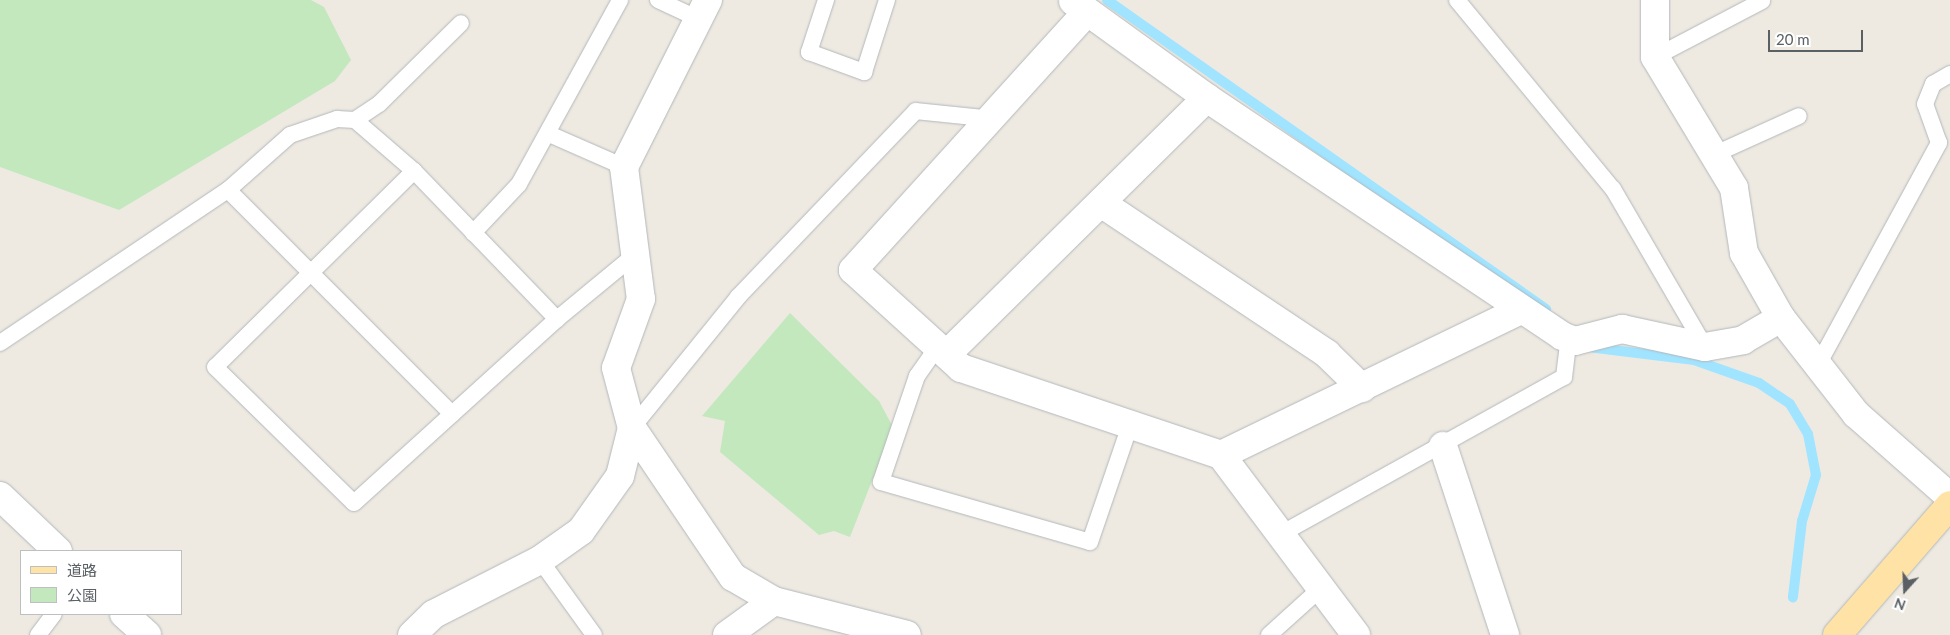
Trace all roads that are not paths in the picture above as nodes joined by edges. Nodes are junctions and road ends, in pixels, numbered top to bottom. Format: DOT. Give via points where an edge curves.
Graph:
graph roads {
  1 [pos="620,0"];
  2 [pos="658,0"];
  3 [pos="826,0"];
  4 [pos="887,0"];
  5 [pos="1457,0"];
  6 [pos="1655,0"];
  7 [pos="1762,1"];
  8 [pos="1079,7"];
  9 [pos="704,9"];
  10 [pos="461,23"];
  11 [pos="1655,57"];
  12 [pos="1950,74"];
  13 [pos="1207,98"];
  14 [pos="1799,116"];
  15 [pos="993,119"];
  16 [pos="355,120"];
  17 [pos="549,134"];
  18 [pos="1714,155"];
  19 [pos="624,167"];
  20 [pos="414,171"];
  21 [pos="228,190"];
  22 [pos="1100,203"];
  23 [pos="473,233"];
  24 [pos="638,253"];
  25 [pos="311,273"];
  26 [pos="1522,310"];
  27 [pos="1781,318"];
  28 [pos="557,319"];
  29 [pos="1569,339"];
  30 [pos="0,343"];
  31 [pos="1705,347"];
  32 [pos="942,350"];
  33 [pos="1819,363"];
  34 [pos="1362,388"];
  35 [pos="452,414"];
  36 [pos="1130,425"];
  37 [pos="632,428"];
  38 [pos="1443,446"];
  39 [pos="1221,455"];
  40 [pos="0,496"];
  41 [pos="1950,496"];
  42 [pos="1950,505"];
  43 [pos="1277,536"];
  44 [pos="57,550"];
  45 [pos="540,560"];
  46 [pos="1321,588"];
  47 [pos="774,600"];
  48 [pos="53,615"];
  49 [pos="125,615"];
  50 [pos="413,634"];
  51 [pos="38,635"];
  52 [pos="147,635"];
  53 [pos="594,635"];
  54 [pos="728,635"];
  55 [pos="907,635"];
  56 [pos="1270,635"];
  57 [pos="1356,635"];
  58 [pos="1505,635"];
  59 [pos="1837,635"];
  1 -- 17 [label="lane"];
  2 -- 9 [label="lane"];
  3 -- 4 [label="lane" via="809,52 864,72"];
  5 -- 31 [label="lane" via="1613,189"];
  6 -- 11 [label="street"];
  7 -- 11 [label="lane"];
  8 -- 13 [label="street"];
  8 -- 15 [label="street"];
  9 -- 19 [label="street"];
  10 -- 16 [label="lane" via="379,104"];
  11 -- 18 [label="street"];
  12 -- 33 [label="lane" via="1933,84 1925,104 1939,143"];
  13 -- 22 [label="street"];
  13 -- 26 [label="street"];
  14 -- 18 [label="lane"];
  15 -- 32 [label="street" via="853,270"];
  15 -- 37 [label="lane" via="916,111 738,297"];
  16 -- 20 [label="lane"];
  16 -- 21 [label="lane" via="337,119 290,135"];
  17 -- 19 [label="lane"];
  17 -- 23 [label="lane" via="519,184"];
  18 -- 27 [label="street" via="1734,188 1744,252"];
  19 -- 24 [label="street"];
  20 -- 23 [label="lane"];
  20 -- 25 [label="lane"];
  21 -- 25 [label="lane"];
  21 -- 30 [label="lane"];
  22 -- 32 [label="street"];
  22 -- 34 [label="street" via="1327,354"];
  23 -- 28 [label="lane"];
  24 -- 28 [label="lane"];
  24 -- 37 [label="street" via="641,299 616,368"];
  25 -- 35 [label="lane"];
  25 -- 35 [label="lane" via="215,367 354,503"];
  26 -- 29 [label="street"];
  26 -- 34 [label="street"];
  27 -- 31 [label="street" via="1743,340"];
  27 -- 33 [label="street"];
  28 -- 35 [label="lane"];
  29 -- 31 [label="street" via="1622,329"];
  29 -- 38 [label="lane" via="1564,377"];
  32 -- 36 [label="street" via="961,368"];
  32 -- 36 [label="lane" via="917,376 881,482 1090,542"];
  33 -- 41 [label="street" via="1856,414"];
  34 -- 39 [label="street"];
  36 -- 39 [label="street"];
  37 -- 45 [label="street" via="620,476 604,504 581,531"];
  37 -- 47 [label="street" via="733,577"];
  38 -- 43 [label="lane"];
  38 -- 58 [label="street"];
  39 -- 43 [label="street"];
  40 -- 44 [label="street"];
  42 -- 59 [label="main road"];
  43 -- 46 [label="street"];
  45 -- 50 [label="street" via="434,614"];
  45 -- 53 [label="lane"];
  46 -- 56 [label="lane"];
  46 -- 57 [label="street"];
  47 -- 54 [label="street"];
  47 -- 55 [label="street"];
  48 -- 51 [label="lane"];
  49 -- 52 [label="street"];
}
